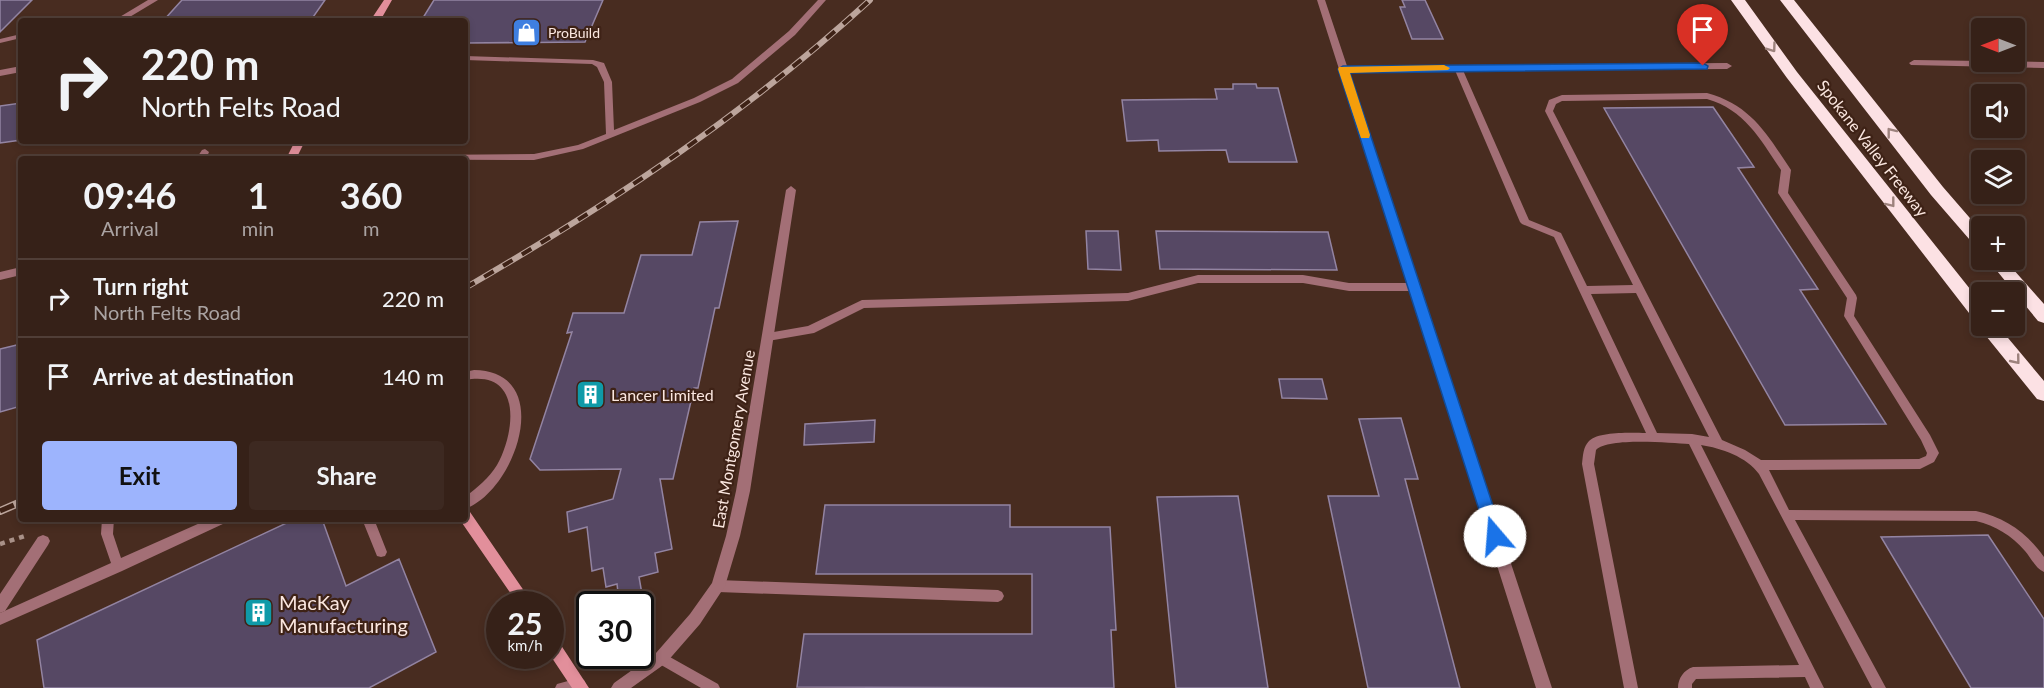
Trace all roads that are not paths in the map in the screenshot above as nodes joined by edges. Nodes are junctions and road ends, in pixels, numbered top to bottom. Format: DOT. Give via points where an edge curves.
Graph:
graph roads {
  1 [pos="154,0"];
  2 [pos="388,0"];
  3 [pos="822,0"];
  4 [pos="1321,0"];
  5 [pos="1738,0"];
  6 [pos="1787,0"];
  7 [pos="122,18"];
  8 [pos="377,18"];
  9 [pos="18,37"];
  10 [pos="0,41"];
  11 [pos="468,58"];
  12 [pos="1914,63"];
  13 [pos="2044,64"];
  14 [pos="1727,66"];
  15 [pos="1458,68"];
  16 [pos="18,69"];
  17 [pos="1343,69"];
  18 [pos="0,72"];
  19 [pos="610,135"];
  20 [pos="468,158"];
  21 [pos="791,190"];
  22 [pos="1971,230"];
  23 [pos="2005,270"];
  24 [pos="18,272"];
  25 [pos="0,276"];
  26 [pos="1414,287"];
  27 [pos="1640,289"];
  28 [pos="1584,290"];
  29 [pos="1971,303"];
  30 [pos="2044,316"];
  31 [pos="1996,336"];
  32 [pos="768,337"];
  33 [pos="468,375"];
  34 [pos="2044,394"];
  35 [pos="1654,438"];
  36 [pos="1692,439"];
  37 [pos="1718,444"];
  38 [pos="1760,465"];
  39 [pos="468,502"];
  40 [pos="1786,515"];
  41 [pos="468,520"];
  42 [pos="108,522"];
  43 [pos="215,522"];
  44 [pos="369,522"];
  45 [pos="43,541"];
  46 [pos="381,552"];
  47 [pos="118,567"];
  48 [pos="2044,567"];
  49 [pos="718,586"];
  50 [pos="517,591"];
  51 [pos="998,596"];
  52 [pos="0,606"];
  53 [pos="0,619"];
  54 [pos="661,658"];
  55 [pos="564,662"];
  56 [pos="1808,671"];
  57 [pos="580,686"];
  58 [pos="562,688"];
  59 [pos="619,688"];
  60 [pos="713,688"];
  61 [pos="1544,688"];
  62 [pos="1631,688"];
  63 [pos="1685,688"];
  64 [pos="1817,688"];
  65 [pos="1880,688"];
  1 -- 7 [label="lane"];
  2 -- 8 [label="main road"];
  3 -- 19 [label="lane" via="792,33 735,81"];
  4 -- 17 [label="street"];
  5 -- 29 [label="highway, Spokane Valley Freeway, one-way"];
  22 -- 6 [label="highway, Spokane Valley Freeway, one-way"];
  9 -- 10 [label="lane"];
  11 -- 19 [label="lane" via="601,65 608,82"];
  12 -- 13 [label="street"];
  14 -- 15 [label="street"];
  15 -- 17 [label="street"];
  15 -- 28 [label="lane" via="1525,222 1558,235"];
  16 -- 18 [label="street"];
  17 -- 26 [label="street"];
  19 -- 20 [label="lane" via="580,147 534,157"];
  21 -- 32 [label="street, East Montgomery Avenue"];
  23 -- 30 [label="highway"];
  24 -- 25 [label="street"];
  26 -- 32 [label="lane" via="1349,287 1303,279 1198,279 1128,297 862,304 810,330"];
  26 -- 61 [label="street"];
  27 -- 28 [label="lane"];
  27 -- 37 [label="lane"];
  27 -- 38 [label="lane" via="1549,111 1554,100 1707,96 1744,112 1786,170 1783,193 1852,298 1849,316 1933,453 1920,464"];
  28 -- 35 [label="lane"];
  31 -- 34 [label="highway, one-way"];
  32 -- 49 [label="street, East Montgomery Avenue" via="743,492"];
  33 -- 39 [label="lane" via="488,374 502,380 516,408 502,467"];
  35 -- 36 [label="lane"];
  35 -- 62 [label="lane" via="1608,439 1589,451 1588,464"];
  36 -- 37 [label="lane"];
  36 -- 56 [label="lane"];
  37 -- 38 [label="lane"];
  38 -- 40 [label="lane"];
  40 -- 48 [label="lane" via="1992,519 2025,540"];
  40 -- 65 [label="lane"];
  41 -- 50 [label="main road"];
  42 -- 47 [label="lane" via="107,534"];
  43 -- 47 [label="lane"];
  44 -- 46 [label="lane"];
  45 -- 52 [label="street"];
  47 -- 53 [label="lane"];
  49 -- 51 [label="lane"];
  49 -- 54 [label="street, East Montgomery Avenue"];
  54 -- 59 [label="street, East Montgomery Avenue"];
  54 -- 60 [label="lane"];
  55 -- 57 [label="main road"];
  56 -- 63 [label="lane" via="1693,673"];
  56 -- 64 [label="lane"];
  57 -- 58 [label="lane"];
}
